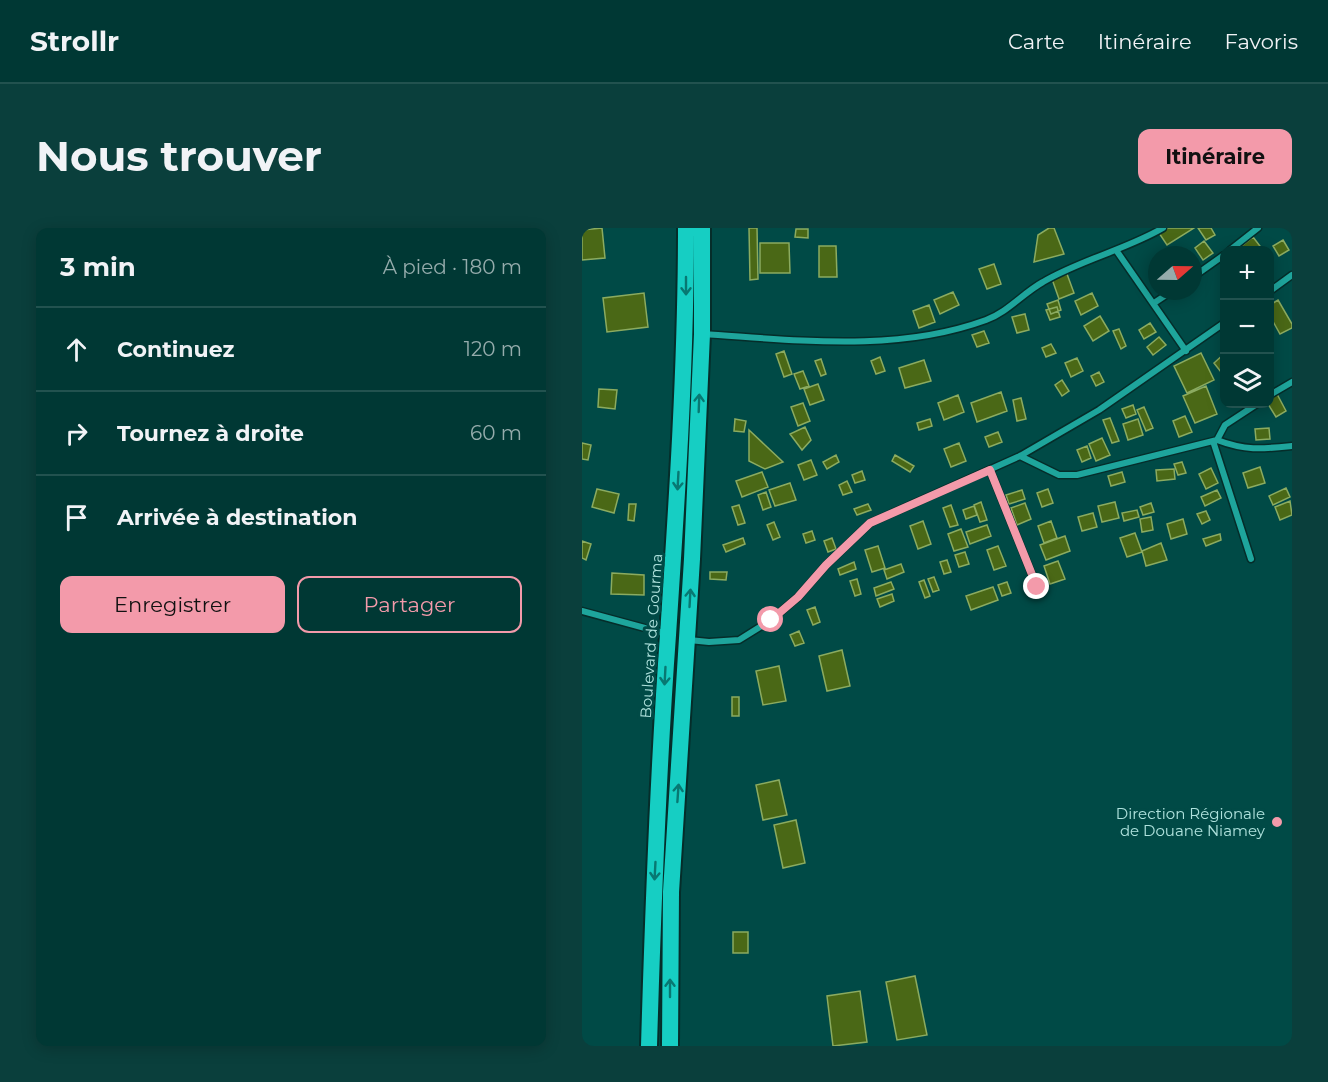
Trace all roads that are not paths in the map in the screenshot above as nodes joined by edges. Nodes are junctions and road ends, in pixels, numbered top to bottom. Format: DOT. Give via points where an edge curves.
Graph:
graph roads {
  1 [pos="686,228"];
  2 [pos="702,228"];
  3 [pos="1163,228"];
  4 [pos="1258,228"];
  5 [pos="1235,246"];
  6 [pos="1116,250"];
  7 [pos="1220,258"];
  8 [pos="1202,271"];
  9 [pos="1292,275"];
  10 [pos="1274,288"];
  11 [pos="1158,300"];
  12 [pos="1154,303"];
  13 [pos="1220,326"];
  14 [pos="702,334"];
  15 [pos="1186,351"];
  16 [pos="1292,382"];
  17 [pos="1274,392"];
  18 [pos="1251,408"];
  19 [pos="1215,441"];
  20 [pos="1292,446"];
  21 [pos="1020,456"];
  22 [pos="990,470"];
  23 [pos="1251,559"];
  24 [pos="1037,587"];
  25 [pos="582,611"];
  26 [pos="668,634"];
  27 [pos="688,640"];
  28 [pos="649,1046"];
  29 [pos="670,1046"];
  1 -- 26 [label="highway, Boulevard de Gourma, one-way" via="686,331"];
  2 -- 14 [label="highway"];
  3 -- 6 [label="street"];
  4 -- 5 [label="street"];
  6 -- 12 [label="street"];
  6 -- 14 [label="street" via="1042,282 988,320 931,335 856,343"];
  7 -- 8 [label="street"];
  9 -- 10 [label="street"];
  11 -- 12 [label="street"];
  12 -- 15 [label="street"];
  13 -- 15 [label="street"];
  27 -- 14 [label="highway, one-way"];
  15 -- 21 [label="street" via="1099,410"];
  16 -- 17 [label="street"];
  18 -- 19 [label="street" via="1226,425"];
  19 -- 20 [label="street" via="1239,448"];
  19 -- 21 [label="street" via="1077,475 1059,475"];
  19 -- 23 [label="street"];
  21 -- 22 [label="street"];
  22 -- 24 [label="street"];
  22 -- 27 [label="street" via="870,523 798,597 739,640"];
  25 -- 26 [label="street"];
  26 -- 27 [label="highway"];
  26 -- 28 [label="highway, Boulevard de Gourma, one-way"];
  29 -- 27 [label="highway, one-way" via="671,892"];
}
